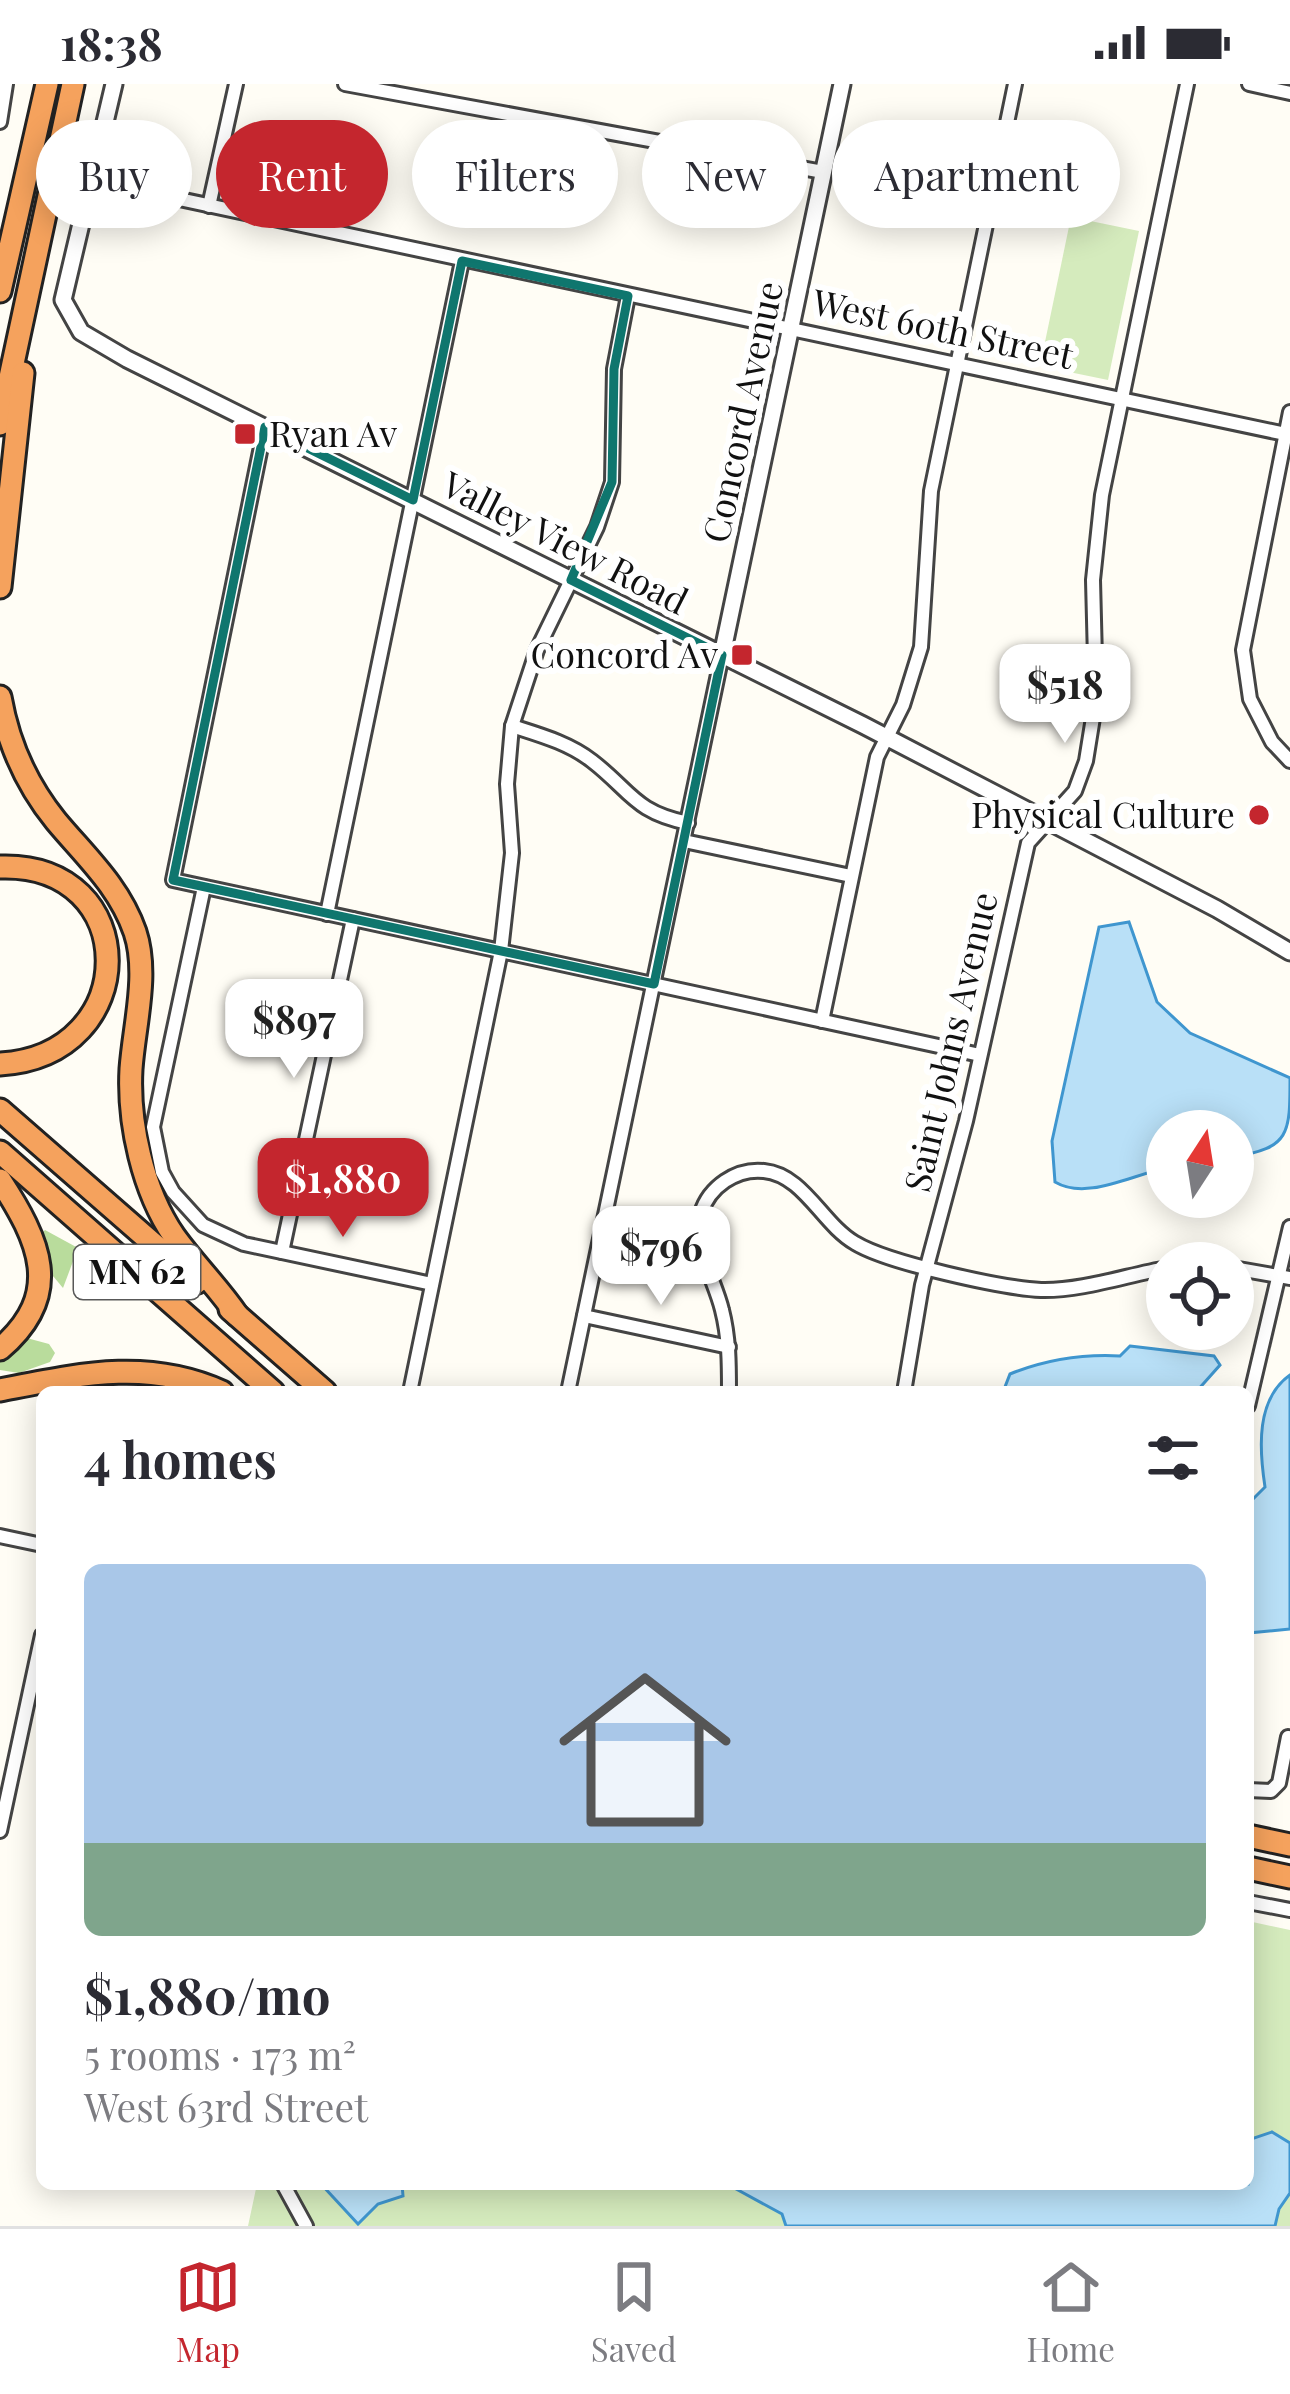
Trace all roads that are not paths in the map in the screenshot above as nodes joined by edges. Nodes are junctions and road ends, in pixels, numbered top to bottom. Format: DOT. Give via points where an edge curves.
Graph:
graph roads {
  1 [pos="6,84"];
  2 [pos="47,84"];
  3 [pos="73,84"];
  4 [pos="114,84"];
  5 [pos="236,84"];
  6 [pos="346,84"];
  7 [pos="842,84"];
  8 [pos="1015,84"];
  9 [pos="1186,84"];
  10 [pos="1249,84"];
  11 [pos="393,89"];
  12 [pos="1290,93"];
  13 [pos="105,120"];
  14 [pos="0,122"];
  15 [pos="823,172"];
  16 [pos="192,202"];
  17 [pos="209,206"];
  18 [pos="14,224"];
  19 [pos="79,228"];
  20 [pos="37,243"];
  21 [pos="0,246"];
  22 [pos="462,261"];
  23 [pos="0,291"];
  24 [pos="628,296"];
  25 [pos="792,327"];
  26 [pos="957,363"];
  27 [pos="1122,399"];
  28 [pos="1290,412"];
  29 [pos="0,424"];
  30 [pos="266,427"];
  31 [pos="1288,435"];
  32 [pos="413,500"];
  33 [pos="571,580"];
  34 [pos="0,587"];
  35 [pos="722,655"];
  36 [pos="0,697"];
  37 [pos="512,726"];
  38 [pos="886,738"];
  39 [pos="1290,761"];
  40 [pos="1048,821"];
  41 [pos="688,823"];
  42 [pos="684,841"];
  43 [pos="0,867"];
  44 [pos="851,876"];
  45 [pos="204,887"];
  46 [pos="327,914"];
  47 [pos="353,919"];
  48 [pos="501,951"];
  49 [pos="1290,952"];
  50 [pos="654,984"];
  51 [pos="822,1021"];
  52 [pos="980,1055"];
  53 [pos="0,1064"];
  54 [pos="0,1110"];
  55 [pos="0,1152"];
  56 [pos="0,1180"];
  57 [pos="1290,1227"];
  58 [pos="282,1252"];
  59 [pos="926,1268"];
  60 [pos="1146,1272"];
  61 [pos="1254,1272"];
  62 [pos="1284,1277"];
  63 [pos="432,1284"];
  64 [pos="238,1315"];
  65 [pos="584,1316"];
  66 [pos="729,1347"];
  67 [pos="0,1348"];
  68 [pos="206,1386"];
  69 [pos="266,1386"];
  70 [pos="318,1386"];
  71 [pos="411,1386"];
  72 [pos="569,1386"];
  73 [pos="729,1386"];
  74 [pos="905,1386"];
  75 [pos="1254,1386"];
  76 [pos="0,1390"];
  77 [pos="0,1536"];
  78 [pos="36,1544"];
  79 [pos="36,1663"];
  80 [pos="1288,1737"];
  81 [pos="1254,1790"];
  82 [pos="0,1831"];
  83 [pos="1254,1837"];
  84 [pos="1290,1845"];
  85 [pos="1254,1869"];
  86 [pos="1290,1877"];
  87 [pos="1254,1902"];
  88 [pos="1290,1910"];
  89 [pos="286,2190"];
  90 [pos="306,2226"];
  1 -- 14 [label="street"];
  2 -- 18 [label="highway"];
  3 -- 20 [label="highway"];
  4 -- 13 [label="street, Valley View Road"];
  5 -- 17 [label="street"];
  6 -- 11 [label="street"];
  7 -- 15 [label="street, Concord Avenue"];
  8 -- 26 [label="street"];
  9 -- 27 [label="street, Saint Johns Avenue"];
  10 -- 12 [label="street"];
  11 -- 15 [label="street"];
  15 -- 25 [label="street, Concord Avenue"];
  16 -- 17 [label="street, West 60th Street"];
  17 -- 22 [label="street, West 60th Street"];
  18 -- 21 [label="highway"];
  18 -- 23 [label="highway"];
  19 -- 30 [label="street, Valley View Road" via="63,300 74,324"];
  20 -- 29 [label="highway"];
  20 -- 34 [label="highway"];
  22 -- 24 [label="street, West 60th Street"];
  22 -- 32 [label="street"];
  24 -- 25 [label="street, West 60th Street"];
  24 -- 33 [label="street" via="614,369 612,482"];
  25 -- 26 [label="street, West 60th Street"];
  25 -- 35 [label="street, Concord Avenue"];
  26 -- 27 [label="street, West 60th Street"];
  26 -- 38 [label="street" via="928,514 921,647"];
  27 -- 31 [label="street, West 60th Street"];
  27 -- 40 [label="street, Saint Johns Avenue" via="1096,538 1093,730 1075,791"];
  28 -- 31 [label="street"];
  30 -- 32 [label="street, Valley View Road"];
  30 -- 45 [label="street" via="173,880"];
  31 -- 39 [label="street" via="1243,650 1250,699"];
  32 -- 33 [label="street, Valley View Road"];
  32 -- 46 [label="street"];
  33 -- 35 [label="street, Valley View Road"];
  33 -- 37 [label="street"];
  35 -- 38 [label="street, Valley View Road"];
  35 -- 41 [label="street, Concord Avenue"];
  36 -- 64 [label="highway" via="26,776 112,885 134,928 140,956 131,1092 143,1164 172,1233"];
  37 -- 41 [label="street" via="569,747 637,804"];
  37 -- 48 [label="street" via="512,853"];
  38 -- 40 [label="street, Valley View Road"];
  38 -- 44 [label="street"];
  40 -- 49 [label="street, Valley View Road"];
  40 -- 52 [label="street, Saint Johns Avenue" via="1028,843"];
  41 -- 42 [label="street, Concord Avenue"];
  42 -- 44 [label="street"];
  42 -- 50 [label="street"];
  43 -- 53 [label="highway" via="63,880 95,915 109,955 104,995 76,1035 32,1059"];
  44 -- 51 [label="street"];
  45 -- 46 [label="street"];
  45 -- 58 [label="street" via="156,1105 156,1150 161,1172 203,1225"];
  46 -- 47 [label="street"];
  47 -- 48 [label="street"];
  47 -- 58 [label="street"];
  48 -- 50 [label="street"];
  48 -- 63 [label="street"];
  50 -- 51 [label="street"];
  50 -- 65 [label="street"];
  51 -- 52 [label="street"];
  52 -- 59 [label="street, Saint Johns Avenue"];
  54 -- 64 [label="highway, MN 62"];
  55 -- 69 [label="highway, MN 62"];
  56 -- 67 [label="highway" via="34,1239 40,1282 27,1320"];
  57 -- 62 [label="street"];
  58 -- 63 [label="street"];
  59 -- 60 [label="street" via="1039,1290"];
  59 -- 66 [label="street" via="855,1244 782,1176 731,1177 706,1200 698,1233"];
  59 -- 74 [label="street, Saint Johns Avenue"];
  61 -- 62 [label="street"];
  62 -- 75 [label="street"];
  63 -- 71 [label="street"];
  64 -- 70 [label="highway, MN 62"];
  65 -- 66 [label="street"];
  65 -- 72 [label="street"];
  66 -- 73 [label="street"];
  68 -- 76 [label="highway" via="129,1370"];
  77 -- 78 [label="street"];
  79 -- 82 [label="street"];
  80 -- 81 [label="street" via="1279,1783"];
  83 -- 84 [label="highway"];
  85 -- 86 [label="highway"];
  87 -- 88 [label="street"];
  89 -- 90 [label="street"];
}
